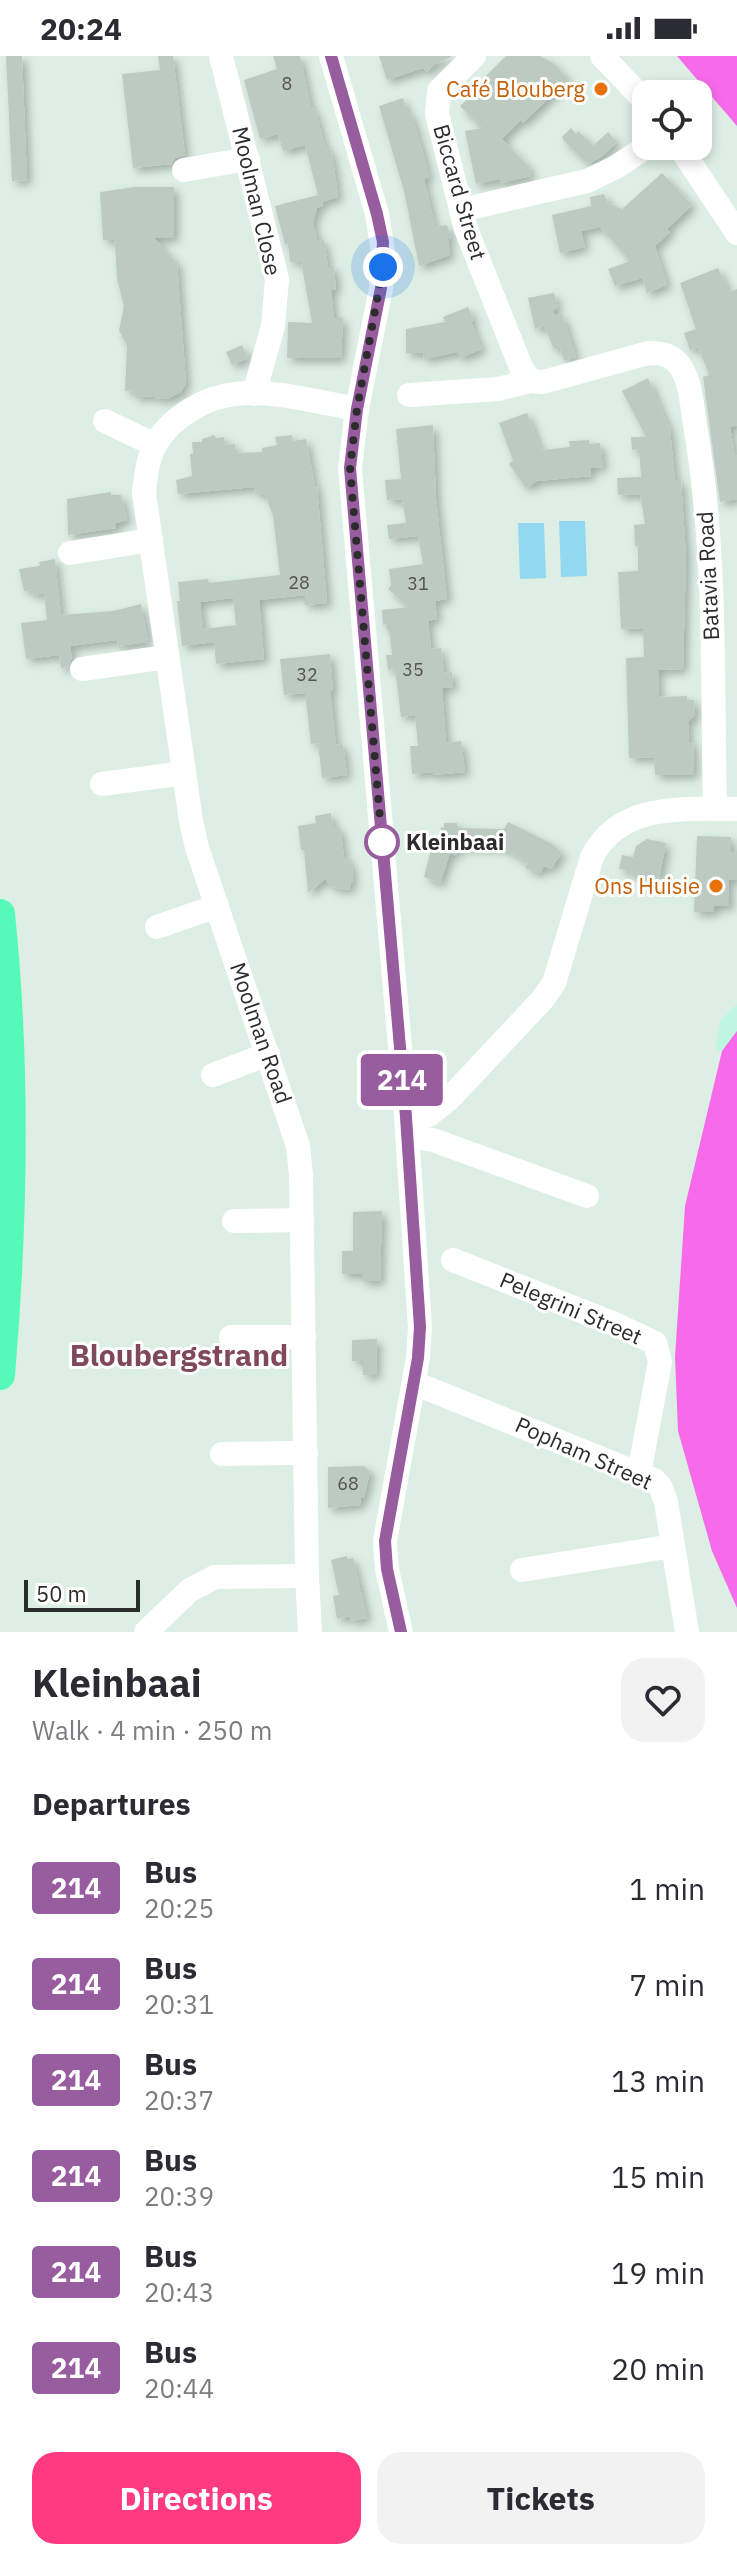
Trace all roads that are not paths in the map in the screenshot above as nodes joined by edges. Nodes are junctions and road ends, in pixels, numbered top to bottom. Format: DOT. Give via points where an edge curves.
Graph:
graph roads {
  1 [pos="221,56"];
  2 [pos="331,56"];
  3 [pos="474,56"];
  4 [pos="602,56"];
  5 [pos="632,87"];
  6 [pos="632,156"];
  7 [pos="248,159"];
  8 [pos="688,160"];
  9 [pos="184,170"];
  10 [pos="461,210"];
  11 [pos="737,233"];
  12 [pos="530,381"];
  13 [pos="254,394"];
  14 [pos="409,395"];
  15 [pos="357,409"];
  16 [pos="105,421"];
  17 [pos="155,445"];
  18 [pos="151,540"];
  19 [pos="70,553"];
  20 [pos="167,657"];
  21 [pos="82,669"];
  22 [pos="184,773"];
  23 [pos="102,784"];
  24 [pos="726,809"];
  25 [pos="217,906"];
  26 [pos="0,914"];
  27 [pos="157,927"];
  28 [pos="268,1054"];
  29 [pos="213,1075"];
  30 [pos="406,1126"];
  31 [pos="6,1183"];
  32 [pos="587,1196"];
  33 [pos="302,1220"];
  34 [pos="234,1221"];
  35 [pos="453,1260"];
  36 [pos="231,1337"];
  37 [pos="304,1337"];
  38 [pos="0,1375"];
  39 [pos="414,1383"];
  40 [pos="306,1453"];
  41 [pos="222,1454"];
  42 [pos="639,1473"];
  43 [pos="673,1546"];
  44 [pos="522,1570"];
  45 [pos="307,1576"];
  46 [pos="146,1632"];
  47 [pos="310,1632"];
  48 [pos="401,1632"];
  49 [pos="687,1632"];
  1 -- 7 [label="street, Moolman Close"];
  2 -- 15 [label="street" via="383,242 381,288"];
  3 -- 10 [label="street, Biccard Street" via="444,84 437,99"];
  4 -- 5 [label="street"];
  6 -- 10 [label="street" via="587,181"];
  7 -- 9 [label="street"];
  7 -- 13 [label="street, Moolman Close" via="277,279 273,326"];
  8 -- 11 [label="street"];
  10 -- 12 [label="street, Biccard Street"];
  12 -- 14 [label="street" via="498,389"];
  12 -- 24 [label="street, Batavia Road" via="648,353 665,353 680,365 689,388 709,542"];
  13 -- 15 [label="street, Moolman Road"];
  13 -- 17 [label="street, Moolman Road" via="220,396 200,405 180,417"];
  15 -- 30 [label="street" via="351,487"];
  16 -- 17 [label="street"];
  17 -- 18 [label="street, Moolman Road" via="144,493"];
  18 -- 19 [label="street"];
  18 -- 20 [label="street, Moolman Road"];
  20 -- 21 [label="street"];
  20 -- 22 [label="street, Moolman Road"];
  22 -- 23 [label="street"];
  22 -- 25 [label="street, Moolman Road" via="197,848"];
  24 -- 30 [label="street" via="646,813 604,839 585,877 554,983 449,1099"];
  25 -- 27 [label="street"];
  25 -- 28 [label="street, Moolman Road"];
  26 -- 31 [label="main road" via="9,1037"];
  28 -- 29 [label="street"];
  28 -- 33 [label="street, Moolman Road" via="298,1146"];
  30 -- 32 [label="street"];
  30 -- 39 [label="street" via="420,1327"];
  31 -- 38 [label="main road"];
  33 -- 34 [label="street"];
  33 -- 37 [label="street, Moolman Road"];
  35 -- 42 [label="street, Pelegrini Street" via="655,1343 660,1362"];
  36 -- 37 [label="street"];
  37 -- 40 [label="street, Moolman Road"];
  39 -- 42 [label="street, Popham Street"];
  39 -- 48 [label="street" via="385,1541"];
  40 -- 41 [label="street"];
  40 -- 45 [label="street, Moolman Road"];
  42 -- 43 [label="street, Popham Street" via="664,1493"];
  43 -- 44 [label="street"];
  43 -- 49 [label="street, Popham Street"];
  45 -- 46 [label="street" via="215,1577 190,1590"];
  45 -- 47 [label="street, Moolman Road"];
}
